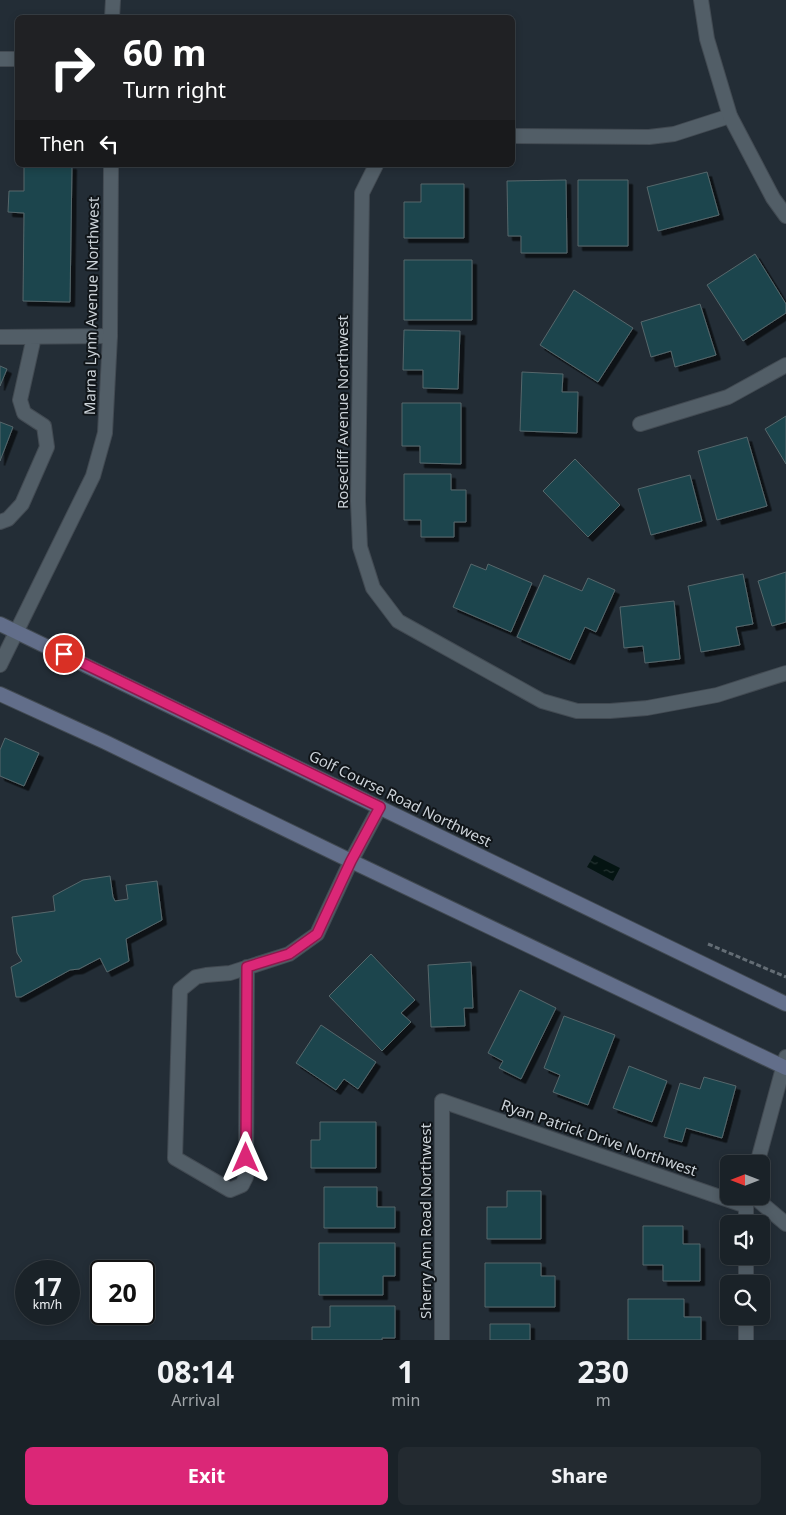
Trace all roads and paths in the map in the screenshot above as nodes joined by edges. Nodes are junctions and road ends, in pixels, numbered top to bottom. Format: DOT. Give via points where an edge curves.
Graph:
graph roads {
  1 [pos="112,0"];
  2 [pos="701,0"];
  3 [pos="112,15"];
  4 [pos="0,59"];
  5 [pos="15,59"];
  6 [pos="730,116"];
  7 [pos="515,136"];
  8 [pos="111,167"];
  9 [pos="375,167"];
  10 [pos="786,216"];
  11 [pos="110,336"];
  12 [pos="0,337"];
  13 [pos="34,338"];
  14 [pos="786,365"];
  15 [pos="640,424"];
  16 [pos="0,522"];
  17 [pos="0,624"];
  18 [pos="17,631"];
  19 [pos="0,664"];
  20 [pos="786,673"];
  21 [pos="0,694"];
  22 [pos="380,807"];
  23 [pos="351,861"];
  24 [pos="247,967"];
  25 [pos="786,1004"];
  26 [pos="785,1064"];
  27 [pos="442,1101"];
  28 [pos="760,1155"];
  29 [pos="720,1191"];
  30 [pos="757,1205"];
  31 [pos="786,1224"];
  32 [pos="746,1325"];
  33 [pos="442,1340"];
  34 [pos="746,1340"];
  1 -- 3 [label="street"];
  2 -- 6 [label="street" via="707,39"];
  4 -- 5 [label="street"];
  6 -- 7 [label="street" via="674,134 649,138"];
  6 -- 10 [label="street" via="773,198"];
  8 -- 11 [label="street, Marna Lynn Avenue Northwest"];
  9 -- 20 [label="street, Rosecliff Avenue Northwest" via="362,193 360,547 373,588 398,621 542,701 577,711 647,708 717,695"];
  11 -- 13 [label="street"];
  11 -- 18 [label="street, Marna Lynn Avenue Northwest" via="104,433 93,476"];
  12 -- 13 [label="street"];
  13 -- 16 [label="street" via="20,400 24,413 44,426 47,448 22,504 8,519"];
  14 -- 15 [label="street" via="728,397"];
  17 -- 18 [label="main road, Golf Course Road Northwest"];
  18 -- 19 [label="street, Marna Lynn Avenue Northwest"];
  18 -- 22 [label="main road, Golf Course Road Northwest"];
  21 -- 23 [label="main road"];
  22 -- 23 [label="street"];
  22 -- 25 [label="main road, Golf Course Road Northwest"];
  23 -- 24 [label="street" via="317,934 289,954"];
  23 -- 26 [label="main road"];
  24 -- 24 [label="street" via="196,977 180,990 175,1158 230,1190 242,1185 246,1177"];
  26 -- 28 [label="street"];
  27 -- 29 [label="street, Ryan Patrick Drive Northwest"];
  27 -- 33 [label="street, Sherry Ann Road Northwest"];
  30 -- 31 [label="street"];
  32 -- 34 [label="street"];
}
